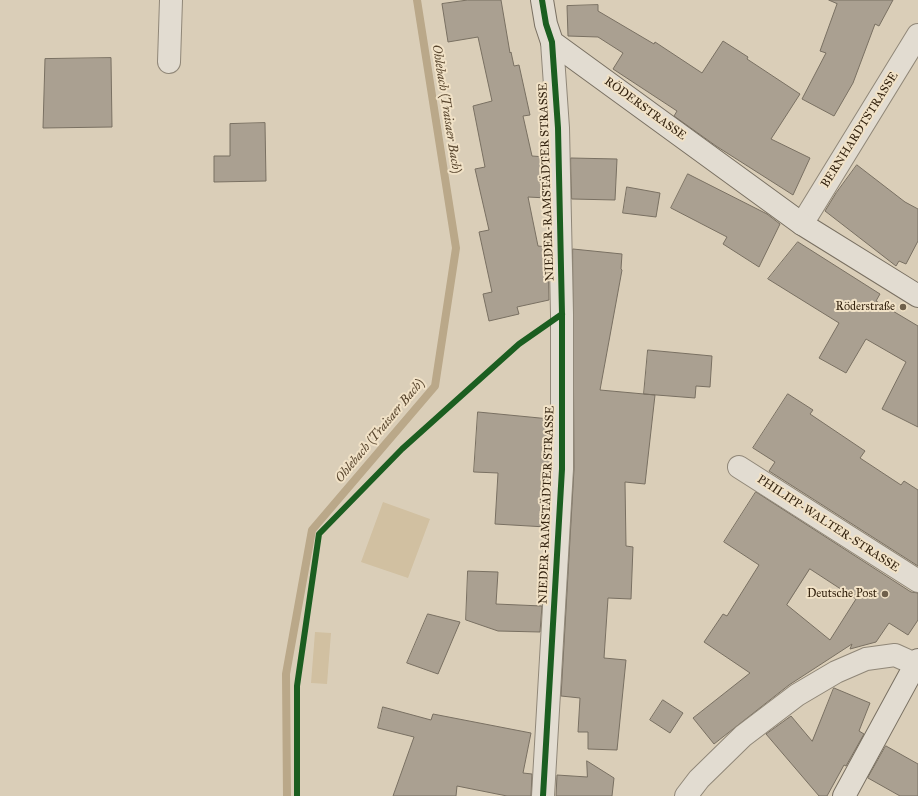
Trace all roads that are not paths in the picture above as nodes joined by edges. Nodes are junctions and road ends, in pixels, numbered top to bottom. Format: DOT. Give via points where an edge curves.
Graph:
graph roads {
  1 [pos="171,0"];
  2 [pos="542,0"];
  3 [pos="918,35"];
  4 [pos="552,42"];
  5 [pos="169,62"];
  6 [pos="802,224"];
  7 [pos="918,296"];
  8 [pos="739,467"];
  9 [pos="918,581"];
  10 [pos="917,662"];
  11 [pos="543,796"];
  12 [pos="686,796"];
  13 [pos="844,796"];
  1 -- 5 [label="street"];
  2 -- 4 [label="street, NIEDER-RAMSTÄDTER STRASSE"];
  3 -- 6 [label="street, BERNHARDTSTRASSE"];
  4 -- 6 [label="street, RÖDERSTRASSE"];
  4 -- 11 [label="street, NIEDER-RAMSTÄDTER STRASSE" via="558,128 562,469"];
  6 -- 7 [label="street, RÖDERSTRASSE"];
  8 -- 9 [label="street, PHILIPP-WALTER-STRASSE"];
  10 -- 12 [label="street" via="895,655 866,659 836,672 797,695 743,736 699,779"];
  10 -- 13 [label="street"];
}
